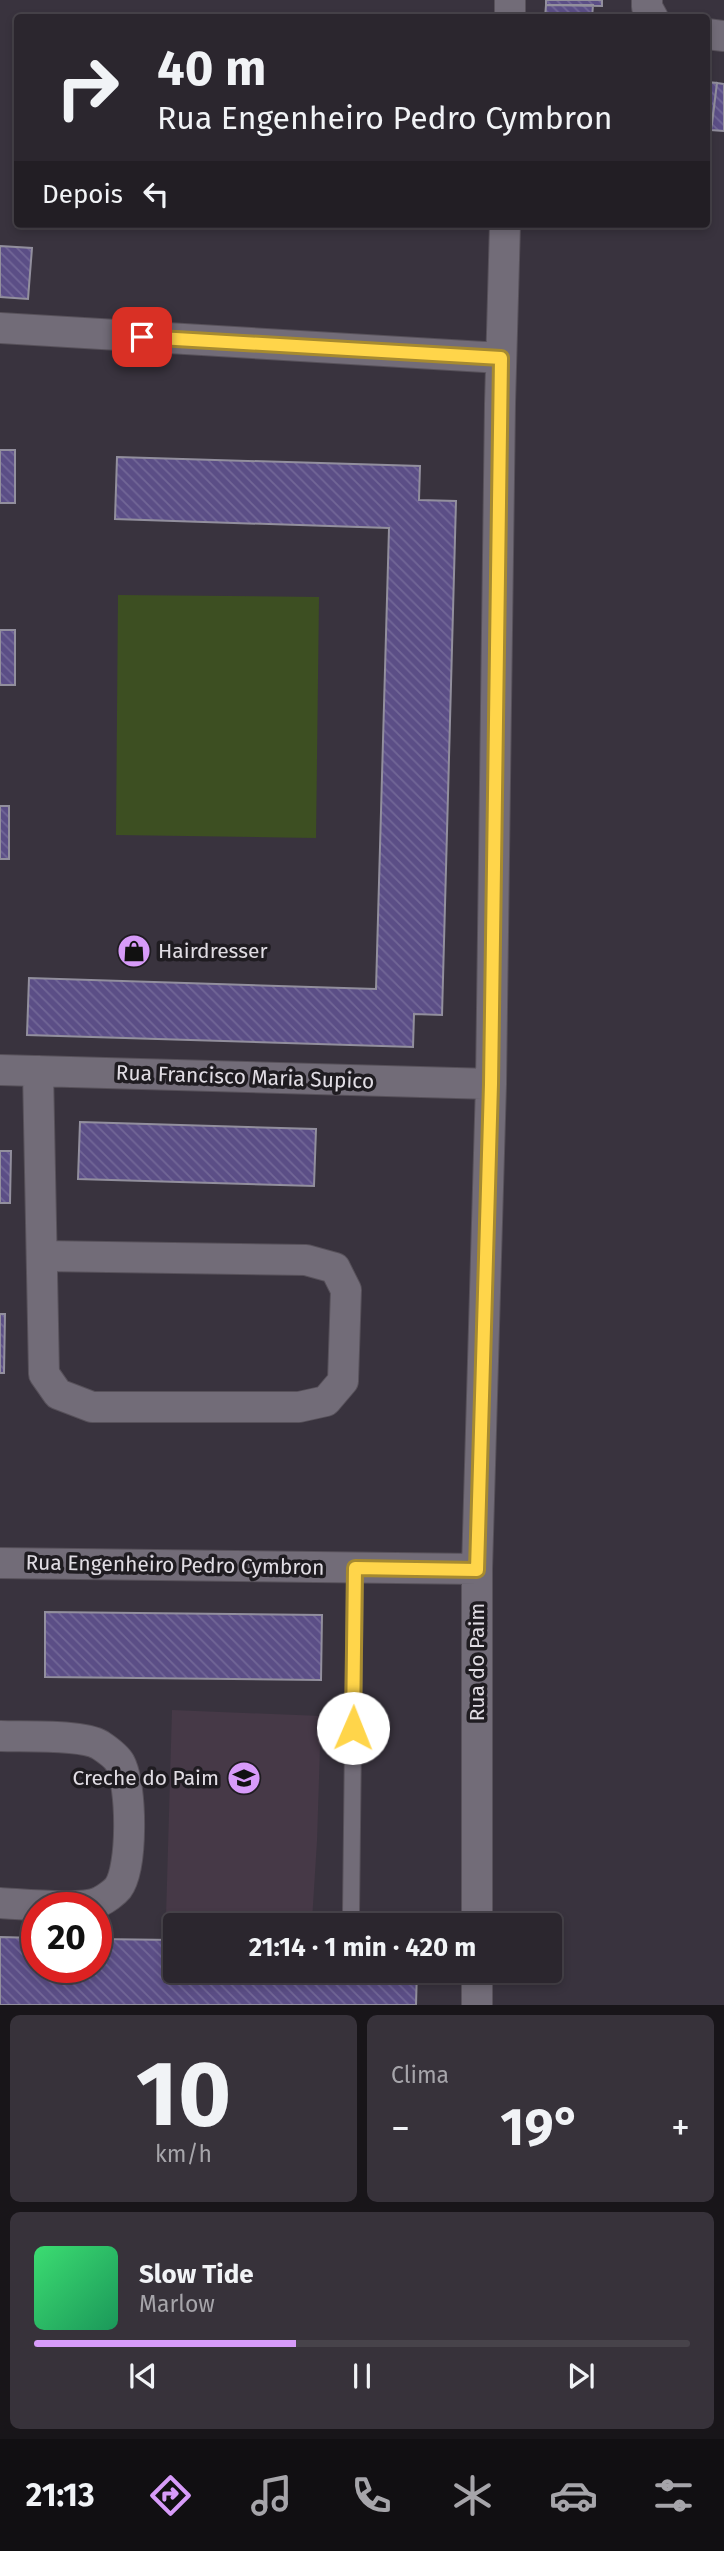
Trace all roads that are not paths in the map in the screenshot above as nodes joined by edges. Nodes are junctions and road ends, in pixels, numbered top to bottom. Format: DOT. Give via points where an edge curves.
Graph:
graph roads {
  1 [pos="505,228"];
  2 [pos="0,328"];
  3 [pos="501,358"];
  4 [pos="0,1070"];
  5 [pos="38,1071"];
  6 [pos="491,1084"];
  7 [pos="42,1256"];
  8 [pos="0,1563"];
  9 [pos="355,1568"];
  10 [pos="477,1570"];
  11 [pos="0,1737"];
  12 [pos="0,1903"];
  13 [pos="351,1913"];
  14 [pos="477,1913"];
  15 [pos="477,1983"];
  16 [pos="477,2005"];
  1 -- 3 [label="street, Rua do Paim"];
  2 -- 3 [label="street"];
  3 -- 6 [label="street, Rua do Paim"];
  4 -- 5 [label="street, Rua Francisco Maria Supico"];
  5 -- 6 [label="street, Rua Francisco Maria Supico"];
  5 -- 7 [label="street"];
  6 -- 10 [label="street, Rua do Paim"];
  7 -- 7 [label="street" via="44,1374 58,1394 92,1407 299,1407 326,1401 343,1381 346,1290 335,1268 306,1260"];
  8 -- 9 [label="street, Rua Engenheiro Pedro Cymbron"];
  9 -- 10 [label="street, Rua Engenheiro Pedro Cymbron"];
  9 -- 13 [label="lane"];
  10 -- 14 [label="street, Rua do Paim"];
  11 -- 12 [label="street" via="70,1738 99,1744 120,1762 128,1828 127,1864 118,1888 99,1903"];
  15 -- 16 [label="street"];
}
